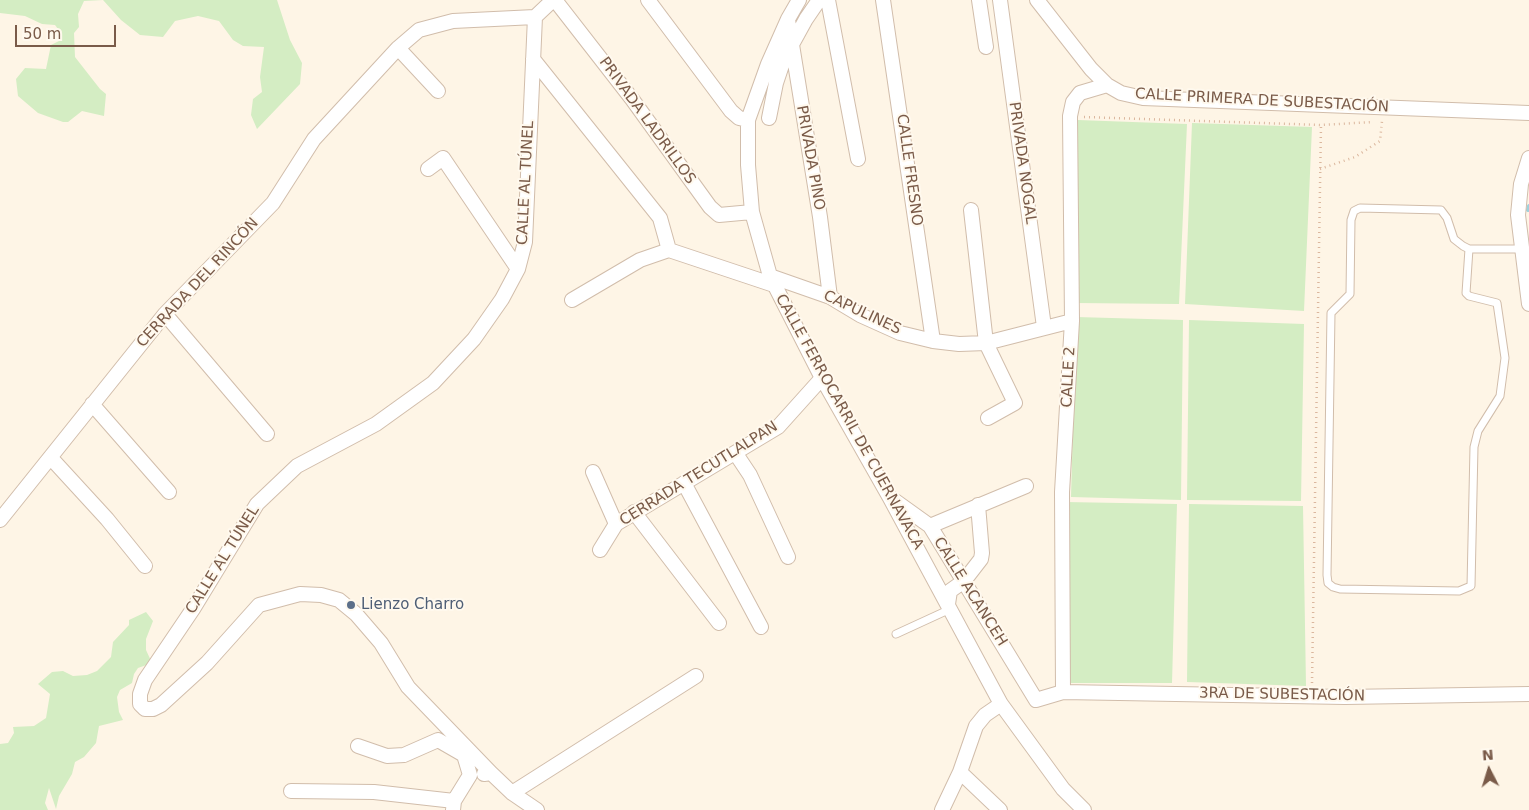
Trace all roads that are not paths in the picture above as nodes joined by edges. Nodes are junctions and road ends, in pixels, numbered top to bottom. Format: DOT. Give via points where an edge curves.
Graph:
graph roads {
  1 [pos="554,0"];
  2 [pos="648,0"];
  3 [pos="799,0"];
  4 [pos="820,0"];
  5 [pos="828,0"];
  6 [pos="883,0"];
  7 [pos="978,0"];
  8 [pos="1000,0"];
  9 [pos="1037,0"];
  10 [pos="536,17"];
  11 [pos="788,19"];
  12 [pos="791,44"];
  13 [pos="986,46"];
  14 [pos="398,48"];
  15 [pos="533,59"];
  16 [pos="1107,85"];
  17 [pos="438,91"];
  18 [pos="1529,113"];
  19 [pos="770,118"];
  20 [pos="748,120"];
  21 [pos="1529,158"];
  22 [pos="858,159"];
  23 [pos="428,169"];
  24 [pos="971,210"];
  25 [pos="752,212"];
  26 [pos="1469,249"];
  27 [pos="1521,249"];
  28 [pos="669,250"];
  29 [pos="518,269"];
  30 [pos="772,280"];
  31 [pos="830,298"];
  32 [pos="572,300"];
  33 [pos="1529,304"];
  34 [pos="165,314"];
  35 [pos="1072,321"];
  36 [pos="1044,327"];
  37 [pos="933,341"];
  38 [pos="986,343"];
  39 [pos="822,378"];
  40 [pos="92,404"];
  41 [pos="988,418"];
  42 [pos="267,434"];
  43 [pos="736,454"];
  44 [pos="51,458"];
  45 [pos="593,472"];
  46 [pos="684,483"];
  47 [pos="1026,486"];
  48 [pos="169,492"];
  49 [pos="890,498"];
  50 [pos="978,505"];
  51 [pos="634,512"];
  52 [pos="0,520"];
  53 [pos="616,524"];
  54 [pos="930,526"];
  55 [pos="600,550"];
  56 [pos="788,557"];
  57 [pos="145,566"];
  58 [pos="964,581"];
  59 [pos="948,604"];
  60 [pos="719,623"];
  61 [pos="761,627"];
  62 [pos="896,634"];
  63 [pos="696,676"];
  64 [pos="1063,692"];
  65 [pos="1529,694"];
  66 [pos="1036,700"];
  67 [pos="1001,704"];
  68 [pos="358,746"];
  69 [pos="960,772"];
  70 [pos="491,773"];
  71 [pos="470,775"];
  72 [pos="291,791"];
  73 [pos="512,793"];
  74 [pos="453,806"];
  75 [pos="537,810"];
  76 [pos="942,810"];
  77 [pos="1000,810"];
  78 [pos="1084,810"];
  1 -- 10 [label="street"];
  1 -- 25 [label="street, PRIVADA LADRILLOS" via="632,99 710,207 719,216"];
  2 -- 20 [label="street" via="731,111"];
  3 -- 11 [label="street, CALLE FERROCARRIL DE CUERNAVACA"];
  4 -- 12 [label="street"];
  5 -- 22 [label="street"];
  6 -- 37 [label="street, CALLE FRESNO"];
  7 -- 13 [label="street"];
  8 -- 36 [label="street, PRIVADA NOGAL"];
  9 -- 16 [label="street, CALLE PRIMERA DE SUBESTACIÓN"];
  10 -- 14 [label="street, CERRADA DEL RINCÓN" via="453,21 419,30"];
  10 -- 15 [label="street, CALLE AL TÚNEL"];
  11 -- 12 [label="street, PRIVADA PINO"];
  11 -- 20 [label="street, CALLE FERROCARRIL DE CUERNAVACA"];
  12 -- 19 [label="street" via="776,83"];
  12 -- 31 [label="street, PRIVADA PINO"];
  14 -- 17 [label="street"];
  14 -- 34 [label="street, CERRADA DEL RINCÓN" via="314,139 273,203"];
  15 -- 28 [label="street" via="660,218"];
  15 -- 29 [label="street, CALLE AL TÚNEL" via="525,242"];
  16 -- 18 [label="street, CALLE PRIMERA DE SUBESTACIÓN" via="1143,98 1383,114"];
  16 -- 35 [label="street, CALLE 2" via="1080,93 1073,102 1070,116"];
  20 -- 25 [label="street, CALLE FERROCARRIL DE CUERNAVACA"];
  21 -- 27 [label="street" via="1521,184 1518,215"];
  23 -- 29 [label="street" via="443,158"];
  24 -- 38 [label="street"];
  25 -- 30 [label="street, CALLE FERROCARRIL DE CUERNAVACA"];
  26 -- 26 [label="lane" via="1466,294 1497,303 1505,358 1500,396 1478,431 1474,447 1471,586 1459,590 1340,589 1328,583 1327,575 1331,313 1350,294 1351,220 1354,211 1360,208 1441,210 1454,239"];
  26 -- 27 [label="lane"];
  27 -- 33 [label="street"];
  28 -- 30 [label="street, CAPULINES"];
  28 -- 32 [label="street" via="640,260"];
  29 -- 70 [label="street, CALLE AL TÚNEL" via="474,339 433,383 376,424 297,466 257,504 145,680 140,694 140,704 145,709 161,705 207,664 259,605 300,594 321,595 339,600 356,614 381,643 408,687"];
  30 -- 31 [label="street, CAPULINES"];
  30 -- 39 [label="street, CALLE FERROCARRIL DE CUERNAVACA"];
  31 -- 37 [label="street, CAPULINES" via="900,333"];
  34 -- 40 [label="street, CERRADA DEL RINCÓN"];
  34 -- 42 [label="street"];
  35 -- 36 [label="street, CAPULINES"];
  35 -- 64 [label="street, CALLE 2" via="1062,492"];
  36 -- 38 [label="street, CAPULINES"];
  37 -- 38 [label="street, CAPULINES"];
  38 -- 41 [label="street" via="1015,403"];
  39 -- 43 [label="street, CERRADA TECUTLALPAN" via="778,427"];
  39 -- 49 [label="street, CALLE FERROCARRIL DE CUERNAVACA"];
  40 -- 44 [label="street, CERRADA DEL RINCÓN"];
  40 -- 48 [label="street"];
  43 -- 46 [label="street, CERRADA TECUTLALPAN"];
  43 -- 56 [label="street" via="750,475"];
  44 -- 52 [label="street, CERRADA DEL RINCÓN"];
  44 -- 57 [label="street"];
  45 -- 53 [label="street"];
  46 -- 51 [label="street, CERRADA TECUTLALPAN"];
  46 -- 61 [label="street"];
  47 -- 50 [label="street"];
  49 -- 54 [label="street, CALLE ACANCEH"];
  49 -- 59 [label="street, CALLE FERROCARRIL DE CUERNAVACA"];
  50 -- 54 [label="street"];
  50 -- 58 [label="street" via="981,559"];
  51 -- 53 [label="street, CERRADA TECUTLALPAN"];
  51 -- 60 [label="street"];
  53 -- 55 [label="street, CERRADA TECUTLALPAN"];
  54 -- 58 [label="street, CALLE ACANCEH"];
  58 -- 59 [label="street" via="950,591"];
  58 -- 66 [label="street, CALLE ACANCEH"];
  59 -- 62 [label="lane" via="946,611"];
  59 -- 67 [label="street, CALLE FERROCARRIL DE CUERNAVACA"];
  63 -- 73 [label="street"];
  64 -- 65 [label="street, 3RA DE SUBESTACIÓN" via="1312,696"];
  64 -- 66 [label="street, 3RA DE SUBESTACIÓN"];
  67 -- 69 [label="street" via="976,726"];
  67 -- 78 [label="street, CALLE FERROCARRIL DE CUERNAVACA" via="1063,788"];
  68 -- 71 [label="street" via="387,756 404,755 438,740 464,755"];
  69 -- 76 [label="street"];
  69 -- 77 [label="street"];
  70 -- 71 [label="street"];
  70 -- 73 [label="street"];
  71 -- 74 [label="street"];
  72 -- 74 [label="street" via="374,792"];
  73 -- 75 [label="street"];
}
